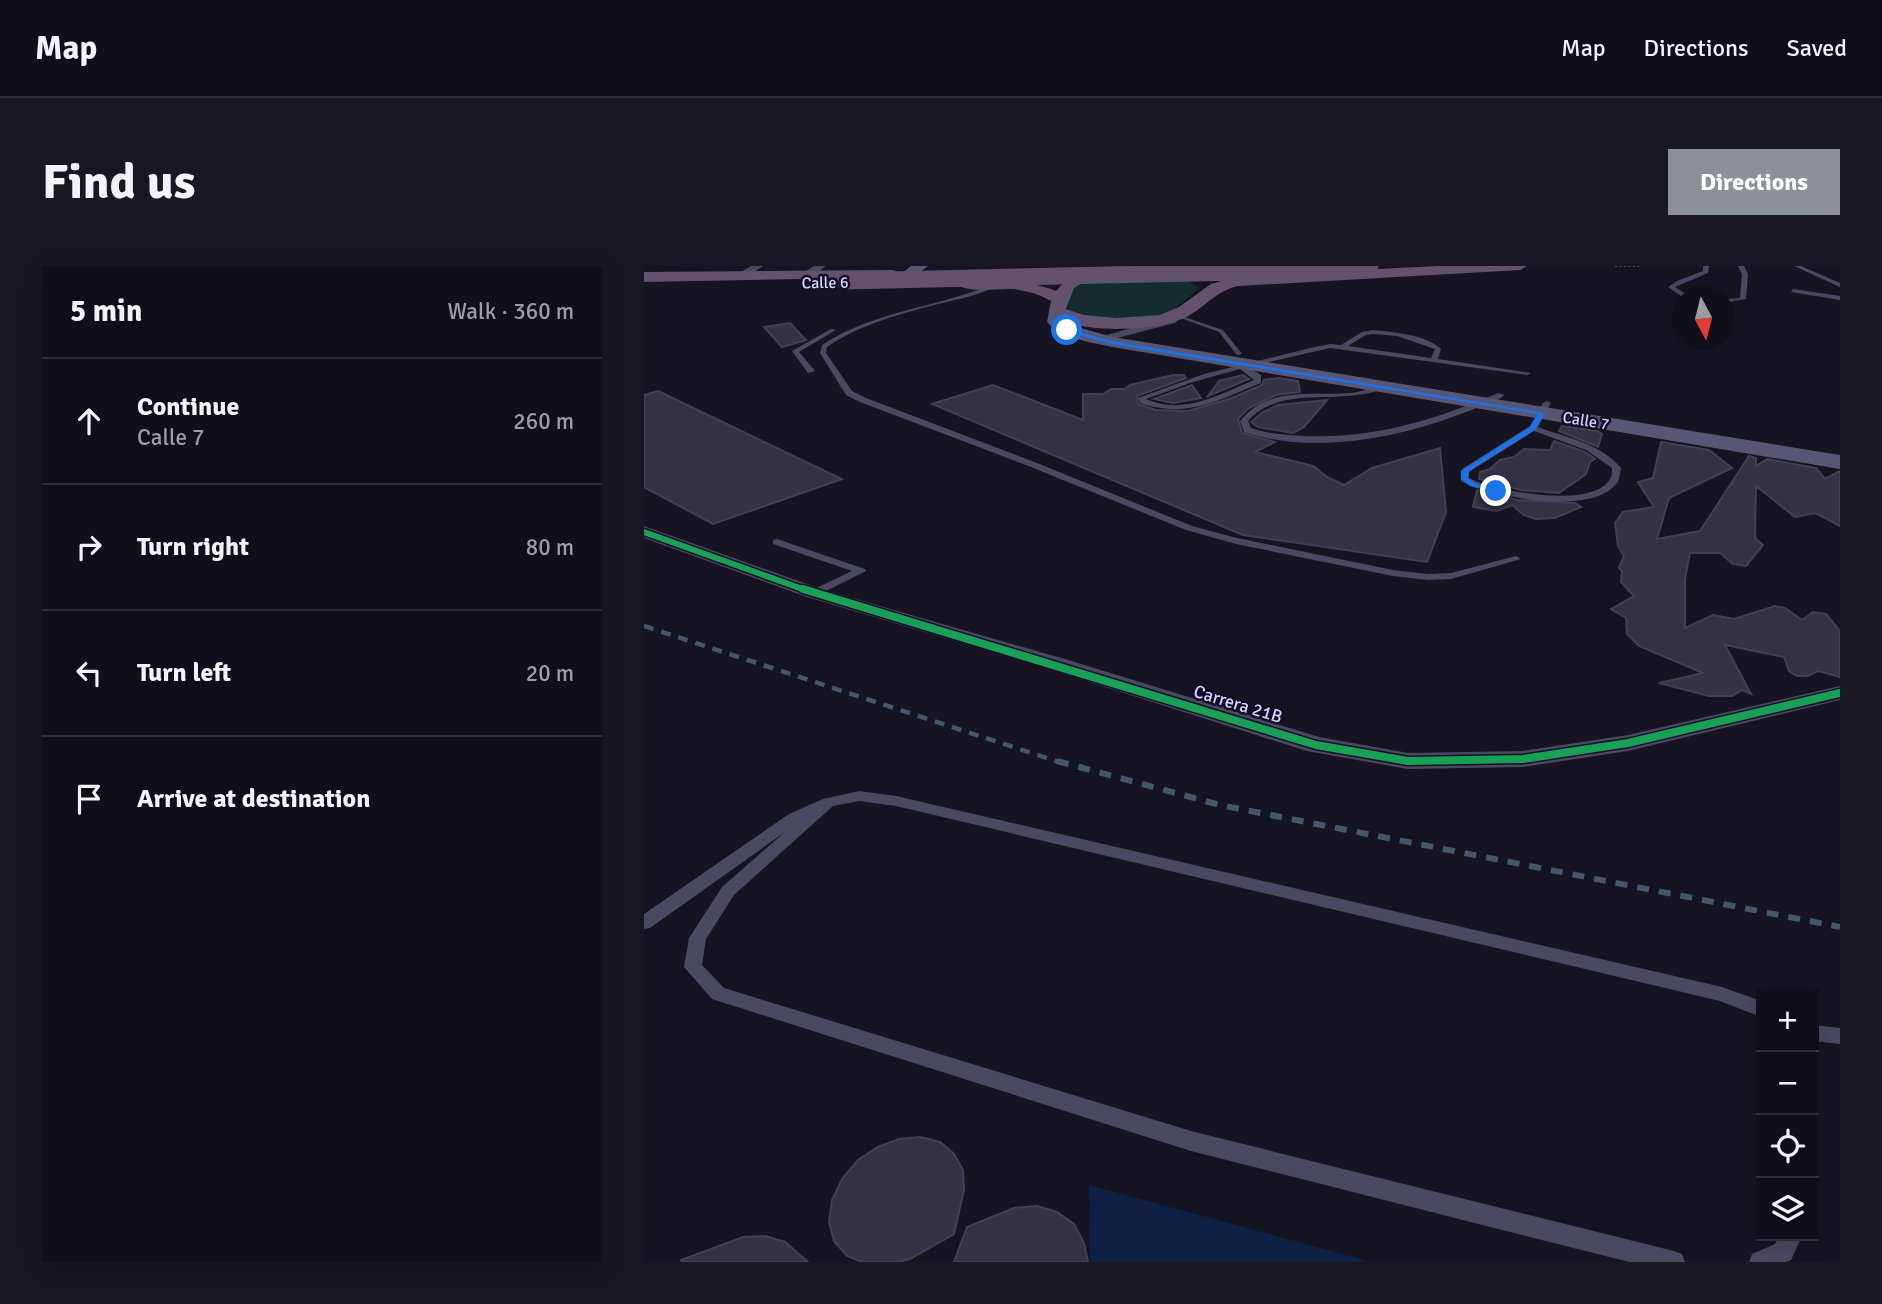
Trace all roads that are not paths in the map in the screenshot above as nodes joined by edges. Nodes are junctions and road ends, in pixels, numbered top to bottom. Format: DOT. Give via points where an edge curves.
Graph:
graph roads {
  1 [pos="758,266"];
  2 [pos="821,266"];
  3 [pos="1510,266"];
  4 [pos="1520,266"];
  5 [pos="1706,266"];
  6 [pos="1741,266"];
  7 [pos="1797,266"];
  8 [pos="1175,267"];
  9 [pos="1196,267"];
  10 [pos="1363,268"];
  11 [pos="1105,269"];
  12 [pos="1255,269"];
  13 [pos="914,270"];
  14 [pos="1032,273"];
  15 [pos="807,275"];
  16 [pos="741,276"];
  17 [pos="644,282"];
  18 [pos="997,284"];
  19 [pos="1840,285"];
  20 [pos="1672,287"];
  21 [pos="1206,291"];
  22 [pos="1793,291"];
  23 [pos="1840,298"];
  24 [pos="1735,300"];
  25 [pos="1058,305"];
  26 [pos="1174,318"];
  27 [pos="855,328"];
  28 [pos="1098,339"];
  29 [pos="1344,346"];
  30 [pos="1273,359"];
  31 [pos="1434,359"];
  32 [pos="1243,362"];
  33 [pos="811,371"];
  34 [pos="1527,373"];
  35 [pos="1382,386"];
  36 [pos="1492,399"];
  37 [pos="1540,415"];
  38 [pos="1840,449"];
  39 [pos="1840,462"];
  40 [pos="644,532"];
  41 [pos="777,542"];
  42 [pos="1516,559"];
  43 [pos="814,593"];
  44 [pos="1840,694"];
  45 [pos="828,802"];
  46 [pos="644,923"];
  47 [pos="1756,1007"];
  48 [pos="1819,1034"];
  49 [pos="1840,1036"];
  50 [pos="1788,1241"];
  51 [pos="1674,1262"];
  52 [pos="1760,1262"];
  1 -- 16 [label="street"];
  2 -- 15 [label="street"];
  3 -- 10 [label="highway, Calle 6"];
  4 -- 12 [label="highway"];
  5 -- 20 [label="lane" via="1706,272"];
  6 -- 24 [label="lane" via="1745,274 1743,299"];
  7 -- 19 [label="lane"];
  8 -- 9 [label="highway"];
  8 -- 11 [label="highway"];
  8 -- 21 [label="highway" via="1202,279"];
  9 -- 12 [label="highway"];
  10 -- 17 [label="highway, Calle 6, bridge"];
  11 -- 14 [label="highway"];
  11 -- 25 [label="highway" via="1069,283"];
  12 -- 21 [label="highway"];
  13 -- 14 [label="highway"];
  13 -- 15 [label="highway"];
  14 -- 18 [label="street"];
  15 -- 16 [label="highway"];
  16 -- 17 [label="highway"];
  17 -- 18 [label="highway"];
  18 -- 25 [label="highway" via="1046,290"];
  18 -- 27 [label="lane"];
  21 -- 26 [label="highway"];
  22 -- 23 [label="lane"];
  25 -- 26 [label="highway" via="1080,320 1110,323"];
  25 -- 28 [label="main road, Calle 7" via="1056,322"];
  26 -- 28 [label="street"];
  26 -- 32 [label="main road, Calle 7" via="1167,327 1168,335"];
  27 -- 33 [label="lane" via="830,331 795,351"];
  27 -- 42 [label="lane" via="834,338 823,353 849,393 1189,528 1428,577 1451,576"];
  28 -- 32 [label="main road, Calle 7"];
  29 -- 30 [label="lane"];
  29 -- 31 [label="lane"];
  29 -- 31 [label="lane" via="1364,333 1398,334 1434,345 1438,349"];
  30 -- 32 [label="main road, Calle 7"];
  30 -- 36 [label="main road, Calle 7"];
  31 -- 34 [label="lane"];
  32 -- 32 [label="lane" via="1258,381 1195,406 1168,409 1143,401 1164,388"];
  32 -- 35 [label="main road, Calle 7"];
  35 -- 36 [label="main road, Calle 7"];
  35 -- 36 [label="lane" via="1361,393 1288,397 1255,410 1244,421 1247,430 1255,433 1340,440 1403,432"];
  36 -- 37 [label="main road, Calle 7"];
  37 -- 37 [label="lane" via="1610,459 1617,468 1614,481 1600,492 1571,497 1496,491 1465,479 1465,471"];
  37 -- 38 [label="main road, Calle 7"];
  37 -- 39 [label="main road, Calle 7"];
  40 -- 43 [label="street, Carrera 21B"];
  41 -- 43 [label="lane" via="860,570"];
  43 -- 44 [label="street, Carrera 21B" via="1316,745 1408,761 1523,759 1628,743"];
  45 -- 46 [label="lane" via="794,818"];
  45 -- 47 [label="lane" via="859,796 896,801 1722,994"];
  45 -- 51 [label="lane" via="728,891 698,938 693,967 718,994 1191,1141"];
  48 -- 49 [label="lane"];
  50 -- 52 [label="lane" via="1783,1252"];
}
